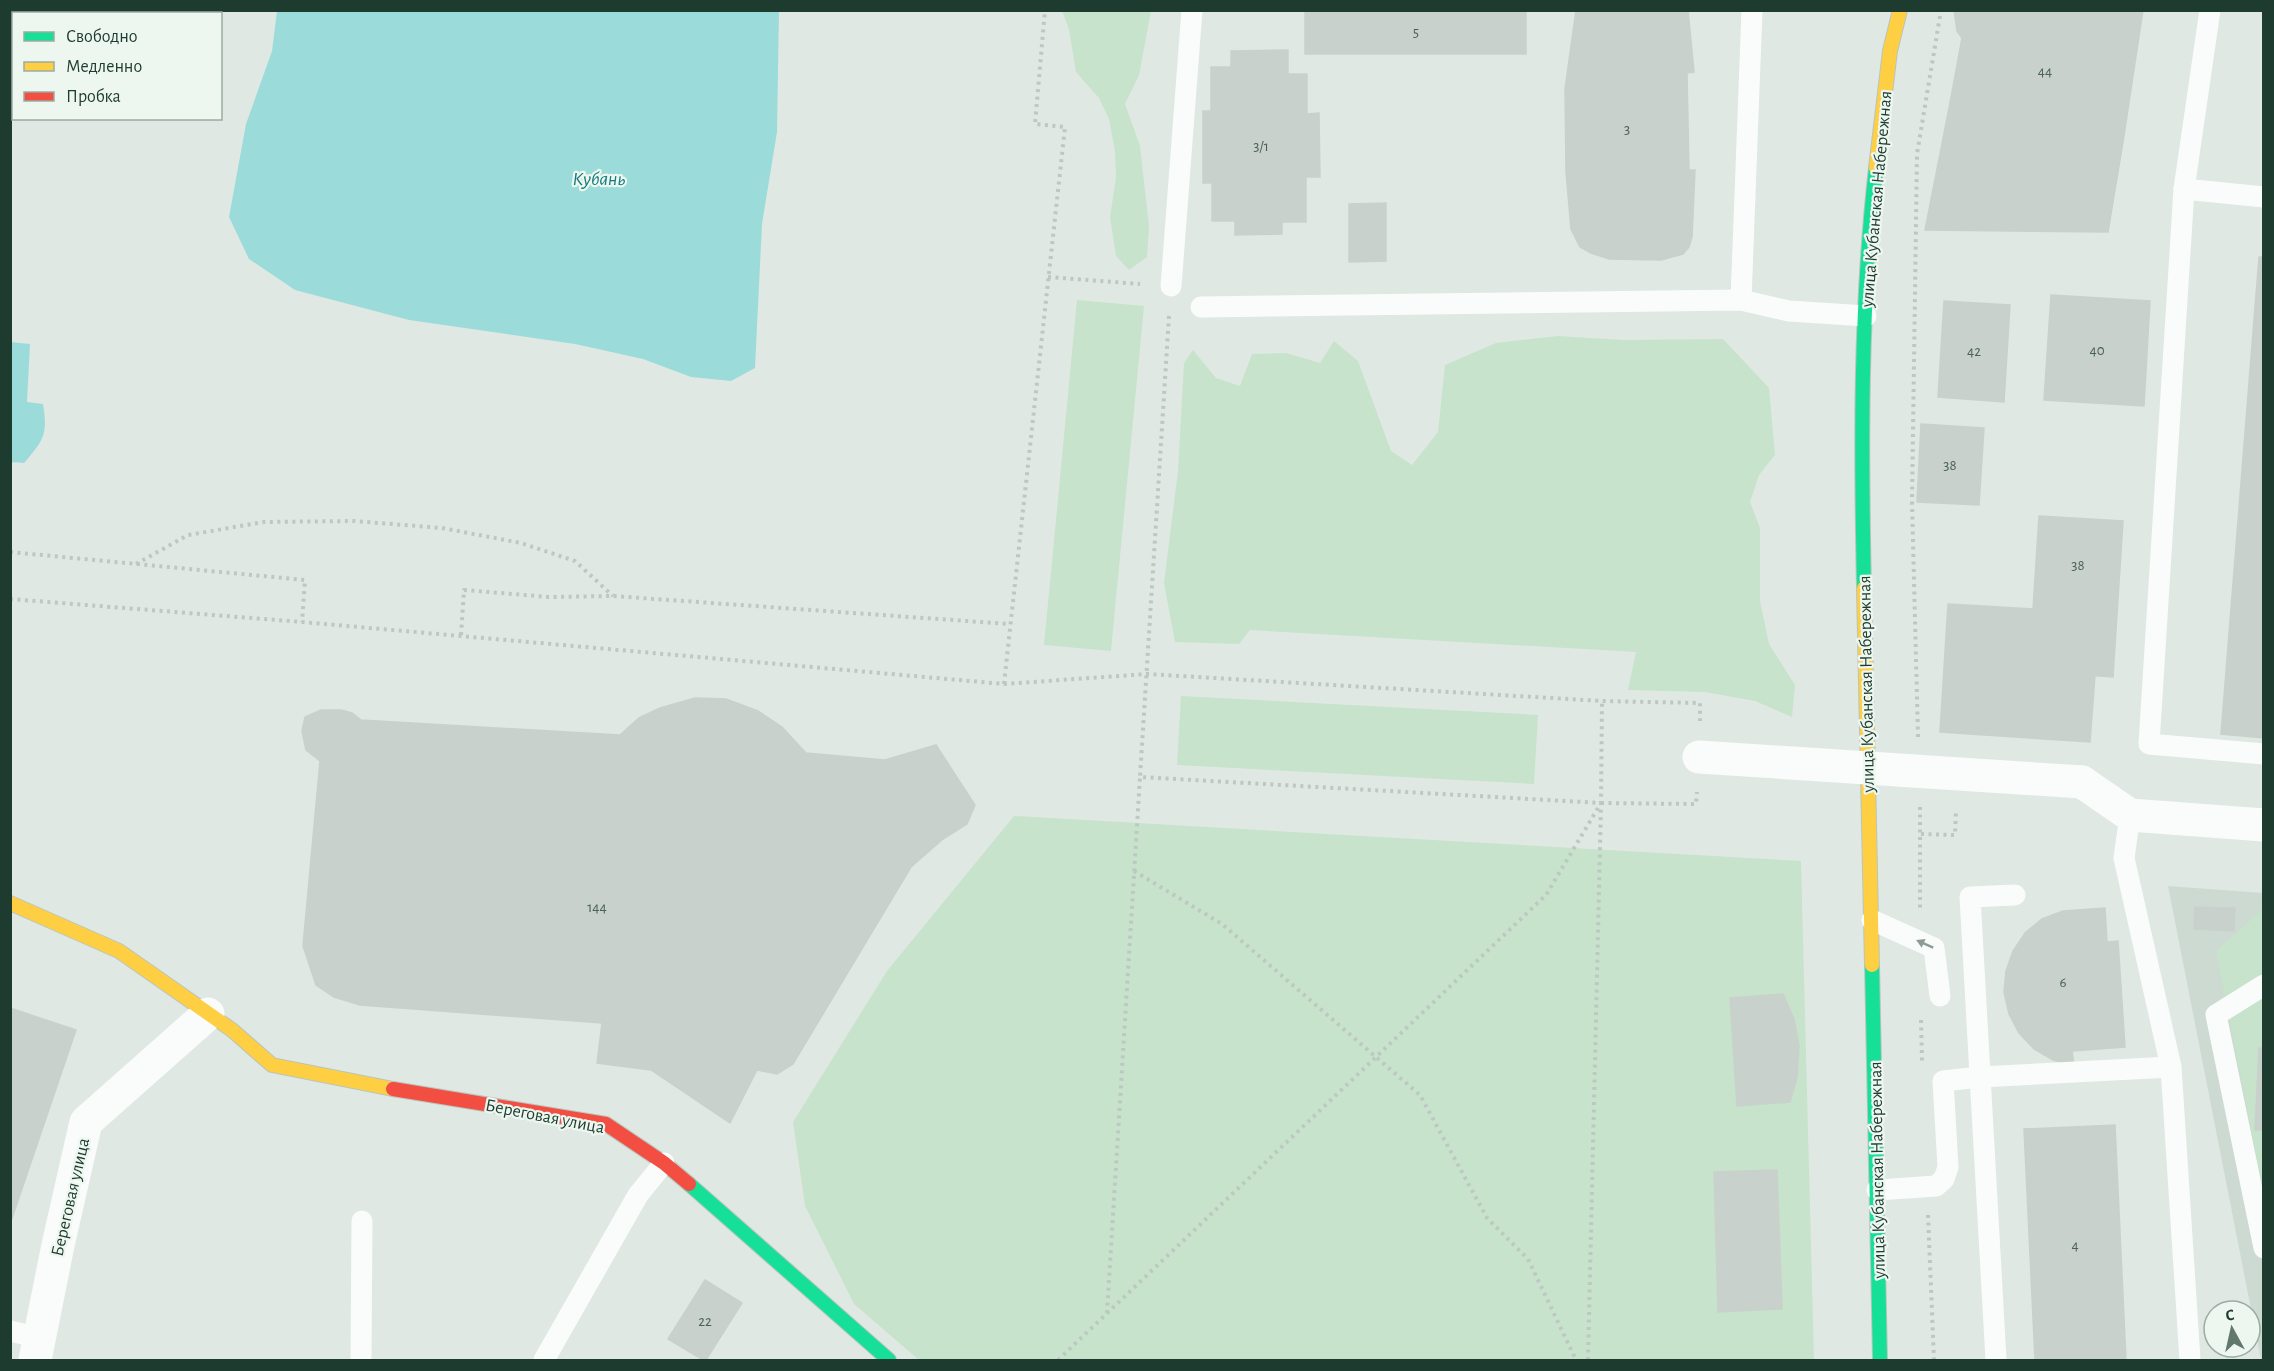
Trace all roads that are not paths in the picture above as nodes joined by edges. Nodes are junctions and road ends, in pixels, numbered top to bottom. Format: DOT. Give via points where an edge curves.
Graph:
graph roads {
  1 [pos="1192,10"];
  2 [pos="1752,10"];
  3 [pos="1900,10"];
  4 [pos="2210,10"];
  5 [pos="2184,189"];
  6 [pos="2264,197"];
  7 [pos="1171,286"];
  8 [pos="1741,300"];
  9 [pos="1201,307"];
  10 [pos="1866,316"];
  11 [pos="2264,754"];
  12 [pos="1699,757"];
  13 [pos="2130,815"];
  14 [pos="2264,825"];
  15 [pos="2015,895"];
  16 [pos="10,903"];
  17 [pos="1872,920"];
  18 [pos="2264,985"];
  19 [pos="1940,996"];
  20 [pos="208,1014"];
  21 [pos="2170,1067"];
  22 [pos="1980,1077"];
  23 [pos="664,1163"];
  24 [pos="1877,1190"];
  25 [pos="362,1221"];
  26 [pos="2264,1248"];
  27 [pos="29,1343"];
  28 [pos="361,1360"];
  29 [pos="544,1360"];
  30 [pos="890,1360"];
  31 [pos="1880,1360"];
  32 [pos="1996,1360"];
  33 [pos="2190,1360"];
  1 -- 7 [label="lane"];
  2 -- 8 [label="lane"];
  3 -- 10 [label="main road, улица Кубанская Набережная" via="1890,51 1872,206"];
  4 -- 5 [label="lane"];
  5 -- 6 [label="lane"];
  5 -- 11 [label="lane" via="2149,744"];
  8 -- 9 [label="lane"];
  8 -- 10 [label="lane" via="1789,311"];
  10 -- 17 [label="main road, улица Кубанская Набережная" via="1862,488"];
  12 -- 13 [label="street, bridge" via="2082,782"];
  13 -- 14 [label="street"];
  13 -- 21 [label="lane" via="2124,858"];
  15 -- 22 [label="lane" via="1970,897"];
  16 -- 20 [label="main road, Береговая улица" via="119,951"];
  19 -- 17 [label="lane, one-way" via="1934,948"];
  17 -- 24 [label="main road, улица Кубанская Набережная"];
  18 -- 26 [label="lane" via="2216,1015"];
  20 -- 23 [label="main road, Береговая улица" via="272,1065 606,1124"];
  20 -- 27 [label="street, Береговая улица" via="86,1122"];
  21 -- 22 [label="lane"];
  21 -- 33 [label="lane"];
  22 -- 24 [label="lane" via="1942,1081 1948,1167 1944,1179 1936,1186"];
  22 -- 32 [label="lane"];
  23 -- 29 [label="lane" via="638,1195"];
  23 -- 30 [label="main road, Береговая улица"];
  24 -- 31 [label="main road, улица Кубанская Набережная"];
  25 -- 28 [label="lane"];
}
